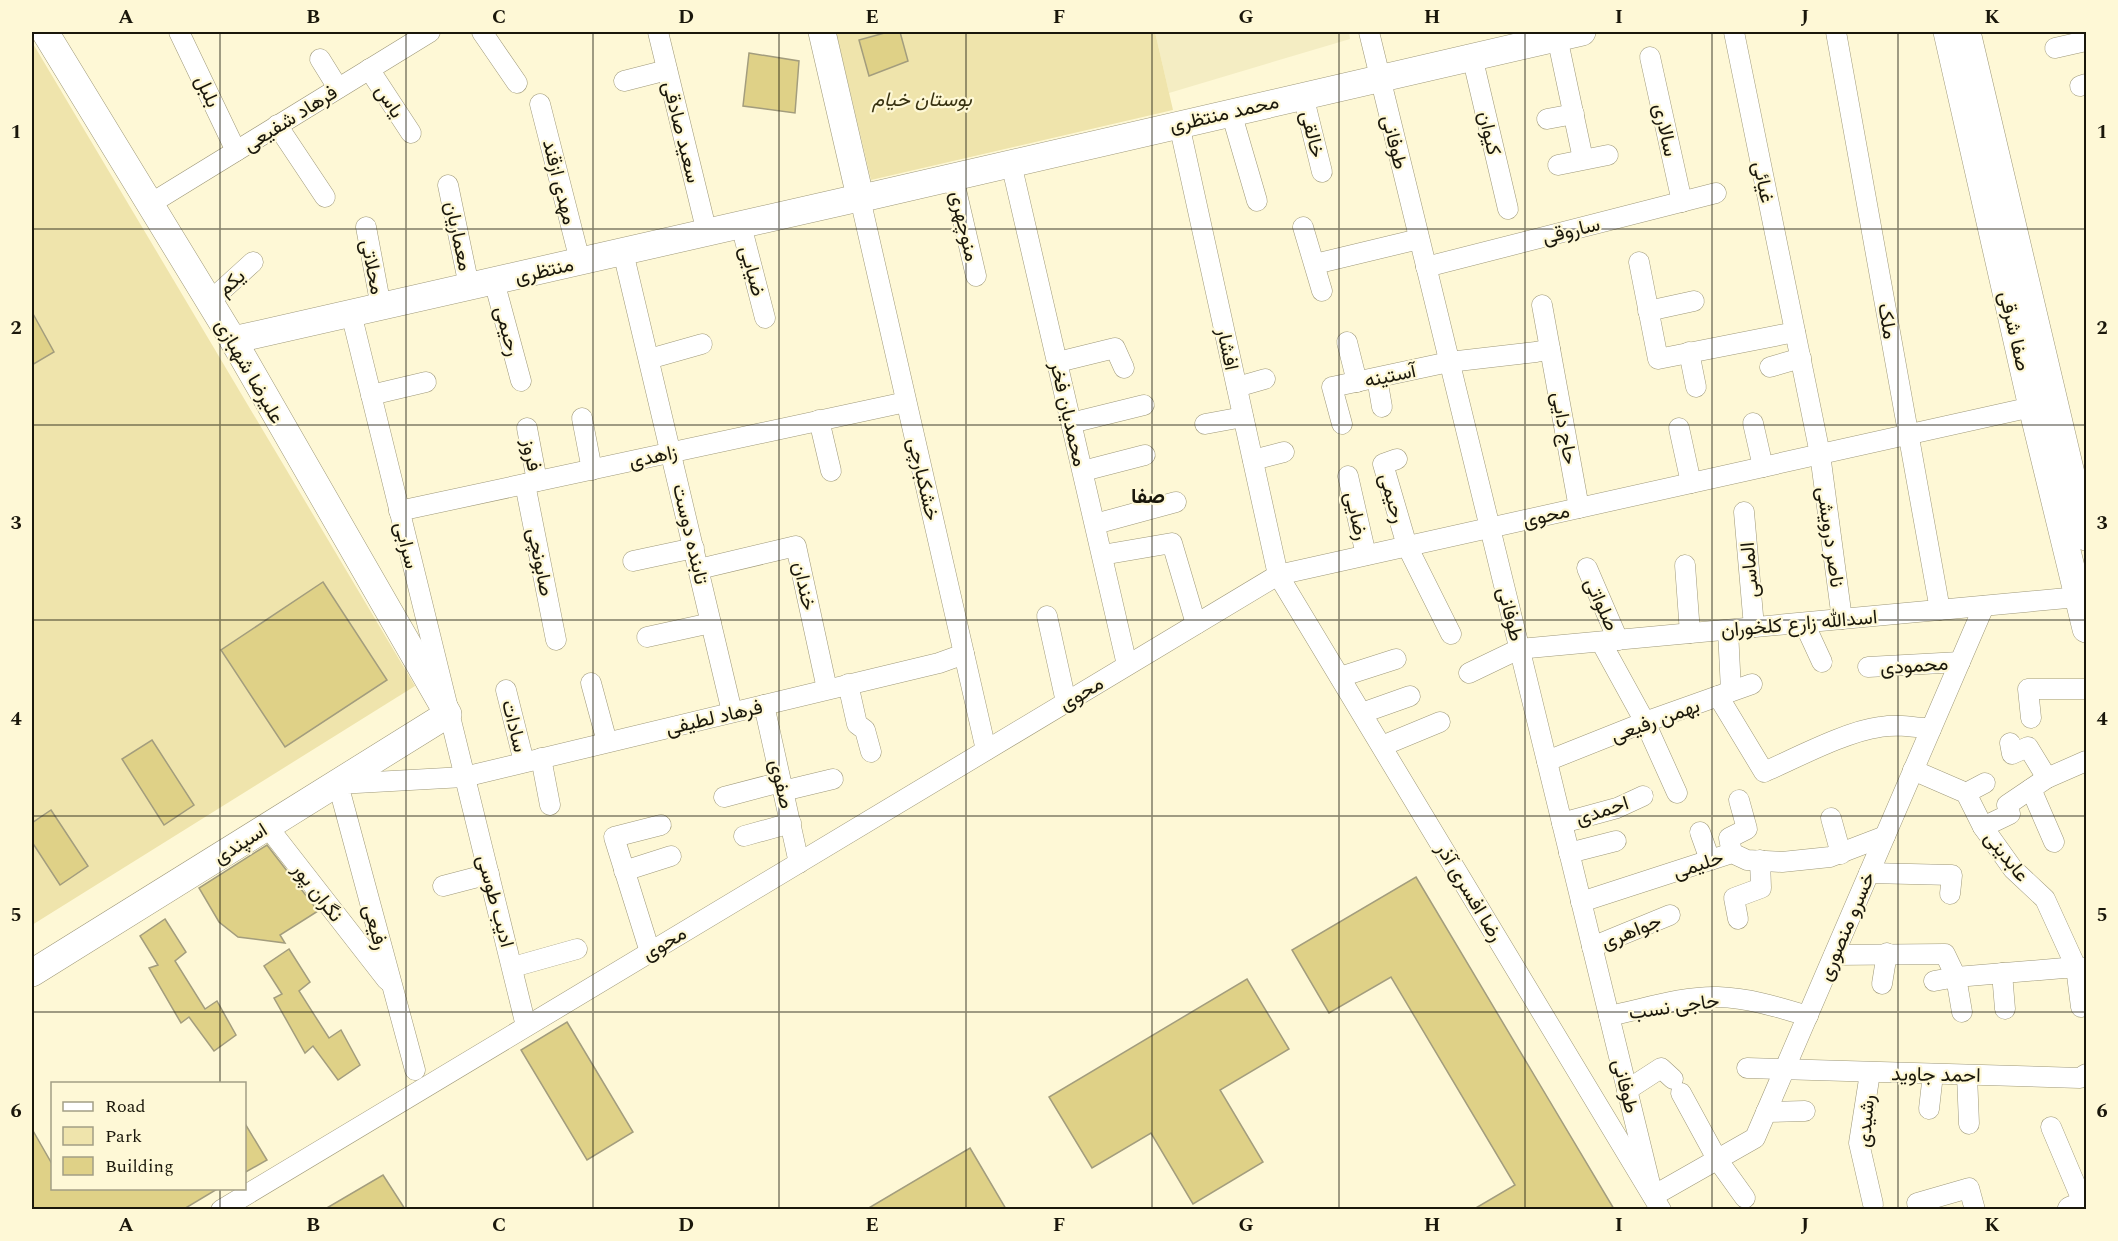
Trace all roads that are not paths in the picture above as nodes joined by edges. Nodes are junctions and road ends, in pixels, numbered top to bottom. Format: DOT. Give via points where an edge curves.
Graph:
graph roads {
  1 [pos="45,32"];
  2 [pos="179,32"];
  3 [pos="430,32"];
  4 [pos="482,32"];
  5 [pos="658,32"];
  6 [pos="822,32"];
  7 [pos="1369,32"];
  8 [pos="1734,32"];
  9 [pos="1836,32"];
  10 [pos="1947,32"];
  11 [pos="1966,32"];
  12 [pos="1565,34"];
  13 [pos="402,39"];
  14 [pos="2086,41"];
  15 [pos="2055,48"];
  16 [pos="1472,56"];
  17 [pos="1650,57"];
  18 [pos="320,59"];
  19 [pos="369,69"];
  20 [pos="668,70"];
  21 [pos="1380,77"];
  22 [pos="624,81"];
  23 [pos="517,83"];
  24 [pos="338,88"];
  25 [pos="1303,95"];
  26 [pos="540,104"];
  27 [pos="1231,112"];
  28 [pos="1574,114"];
  29 [pos="1547,119"];
  30 [pos="1179,124"];
  31 [pos="278,125"];
  32 [pos="411,133"];
  33 [pos="236,151"];
  34 [pos="1608,155"];
  35 [pos="1583,159"];
  36 [pos="1011,163"];
  37 [pos="1558,165"];
  38 [pos="1322,172"];
  39 [pos="953,177"];
  40 [pos="448,185"];
  41 [pos="1716,193"];
  42 [pos="325,197"];
  43 [pos="860,198"];
  44 [pos="1257,201"];
  45 [pos="1682,202"];
  46 [pos="150,204"];
  47 [pos="1508,209"];
  48 [pos="741,225"];
  49 [pos="1303,226"];
  50 [pos="366,227"];
  51 [pos="706,232"];
  52 [pos="1419,239"];
  53 [pos="623,252"];
  54 [pos="580,261"];
  55 [pos="253,262"];
  56 [pos="1639,262"];
  57 [pos="1315,264"];
  58 [pos="1426,267"];
  59 [pos="976,276"];
  60 [pos="482,284"];
  61 [pos="1322,291"];
  62 [pos="1694,301"];
  63 [pos="209,302"];
  64 [pos="1542,305"];
  65 [pos="381,307"];
  66 [pos="1648,311"];
  67 [pos="351,313"];
  68 [pos="765,318"];
  69 [pos="1795,332"];
  70 [pos="233,340"];
  71 [pos="1347,342"];
  72 [pos="702,344"];
  73 [pos="1550,349"];
  74 [pos="1689,352"];
  75 [pos="1801,358"];
  76 [pos="649,359"];
  77 [pos="1058,362"];
  78 [pos="1449,362"];
  79 [pos="1770,367"];
  80 [pos="1124,369"];
  81 [pos="1377,378"];
  82 [pos="1265,379"];
  83 [pos="521,381"];
  84 [pos="426,382"];
  85 [pos="1357,382"];
  86 [pos="1237,387"];
  87 [pos="1696,387"];
  88 [pos="371,395"];
  89 [pos="906,402"];
  90 [pos="2043,404"];
  91 [pos="1144,405"];
  92 [pos="1382,407"];
  93 [pos="1243,417"];
  94 [pos="582,418"];
  95 [pos="819,420"];
  96 [pos="1071,423"];
  97 [pos="1753,423"];
  98 [pos="1205,424"];
  99 [pos="1342,424"];
  100 [pos="526,428"];
  101 [pos="1679,428"];
  102 [pos="1908,434"];
  103 [pos="672,452"];
  104 [pos="1284,452"];
  105 [pos="1820,454"];
  106 [pos="1145,455"];
  107 [pos="1252,460"];
  108 [pos="1373,467"];
  109 [pos="1763,467"];
  110 [pos="592,470"];
  111 [pos="831,471"];
  112 [pos="1083,471"];
  113 [pos="531,483"];
  114 [pos="1691,483"];
  115 [pos="1176,502"];
  116 [pos="1580,508"];
  117 [pos="399,511"];
  118 [pos="1744,512"];
  119 [pos="1095,524"];
  120 [pos="1490,528"];
  121 [pos="2080,531"];
  122 [pos="1407,546"];
  123 [pos="694,548"];
  124 [pos="1102,555"];
  125 [pos="1366,555"];
  126 [pos="633,561"];
  127 [pos="1685,566"];
  128 [pos="1587,568"];
  129 [pos="699,569"];
  130 [pos="1278,575"];
  131 [pos="2082,597"];
  132 [pos="1984,606"];
  133 [pos="1940,610"];
  134 [pos="1047,616"];
  135 [pos="1842,619"];
  136 [pos="711,623"];
  137 [pos="1804,623"];
  138 [pos="1196,624"];
  139 [pos="1754,627"];
  140 [pos="1728,630"];
  141 [pos="2086,630"];
  142 [pos="1690,633"];
  143 [pos="1451,634"];
  144 [pos="647,637"];
  145 [pos="556,640"];
  146 [pos="1609,641"];
  147 [pos="1519,649"];
  148 [pos="964,654"];
  149 [pos="1396,659"];
  150 [pos="1822,662"];
  151 [pos="1960,662"];
  152 [pos="1127,665"];
  153 [pos="1868,668"];
  154 [pos="1469,673"];
  155 [pos="1340,677"];
  156 [pos="591,683"];
  157 [pos="848,684"];
  158 [pos="1752,684"];
  159 [pos="827,689"];
  160 [pos="2086,689"];
  161 [pos="506,690"];
  162 [pos="1725,694"];
  163 [pos="1410,696"];
  164 [pos="1066,702"];
  165 [pos="764,705"];
  166 [pos="732,712"];
  167 [pos="1362,713"];
  168 [pos="448,714"];
  169 [pos="2031,718"];
  170 [pos="1440,722"];
  171 [pos="1645,722"];
  172 [pos="1931,729"];
  173 [pos="607,742"];
  174 [pos="2010,743"];
  175 [pos="1382,746"];
  176 [pos="986,750"];
  177 [pos="871,752"];
  178 [pos="532,760"];
  179 [pos="2086,761"];
  180 [pos="1547,762"];
  181 [pos="1913,770"];
  182 [pos="464,777"];
  183 [pos="834,779"];
  184 [pos="1985,783"];
  185 [pos="338,784"];
  186 [pos="2039,784"];
  187 [pos="782,787"];
  188 [pos="1677,793"];
  189 [pos="1966,793"];
  190 [pos="1643,796"];
  191 [pos="724,797"];
  192 [pos="1739,801"];
  193 [pos="550,805"];
  194 [pos="1831,818"];
  195 [pos="1562,822"];
  196 [pos="791,823"];
  197 [pos="661,825"];
  198 [pos="267,826"];
  199 [pos="1983,827"];
  200 [pos="1700,832"];
  201 [pos="1885,836"];
  202 [pos="744,837"];
  203 [pos="1616,842"];
  204 [pos="2054,842"];
  205 [pos="1569,853"];
  206 [pos="1732,853"];
  207 [pos="1841,854"];
  208 [pos="671,856"];
  209 [pos="1710,860"];
  210 [pos="1760,860"];
  211 [pos="799,863"];
  212 [pos="624,871"];
  213 [pos="1869,873"];
  214 [pos="489,874"];
  215 [pos="443,886"];
  216 [pos="1950,894"];
  217 [pos="1581,902"];
  218 [pos="1670,915"];
  219 [pos="1738,919"];
  220 [pos="1592,947"];
  221 [pos="577,949"];
  222 [pos="650,952"];
  223 [pos="1887,953"];
  224 [pos="1834,955"];
  225 [pos="513,967"];
  226 [pos="2081,968"];
  227 [pos="32,973"];
  228 [pos="2002,973"];
  229 [pos="1956,977"];
  230 [pos="1934,981"];
  231 [pos="1882,984"];
  232 [pos="392,986"];
  233 [pos="2081,1007"];
  234 [pos="2005,1009"];
  235 [pos="1962,1012"];
  236 [pos="1609,1016"];
  237 [pos="1808,1016"];
  238 [pos="526,1026"];
  239 [pos="1747,1068"];
  240 [pos="415,1070"];
  241 [pos="1784,1071"];
  242 [pos="1870,1073"];
  243 [pos="1934,1074"];
  244 [pos="2086,1074"];
  245 [pos="1967,1075"];
  246 [pos="1627,1090"];
  247 [pos="1929,1109"];
  248 [pos="1805,1111"];
  249 [pos="1766,1112"];
  250 [pos="1969,1124"];
  251 [pos="2052,1127"];
  252 [pos="1717,1159"];
  253 [pos="1745,1198"];
  254 [pos="1657,1203"];
  255 [pos="1917,1203"];
  256 [pos="1872,1204"];
  257 [pos="2080,1206"];
  258 [pos="221,1209"];
  259 [pos="1975,1209"];
  1 -- 46 [label="main road, علیرضا شهبازی"];
  2 -- 33 [label="street, بلبل"];
  3 -- 13 [label="street, فرهاد شفیعی"];
  4 -- 23 [label="street"];
  5 -- 20 [label="street, سعید صادقی"];
  6 -- 43 [label="main road, خشکبارچی"];
  7 -- 21 [label="street, طوفانی"];
  8 -- 69 [label="street, غیائی"];
  9 -- 102 [label="street, ملک"];
  10 -- 90 [label="main road, صفا شرقی"];
  11 -- 90 [label="main road, صفا شرقی"];
  12 -- 16 [label="main road, محمد منتظری"];
  12 -- 28 [label="street"];
  13 -- 19 [label="street, فرهاد شفیعی"];
  14 -- 15 [label="street"];
  16 -- 21 [label="main road, محمد منتظری"];
  16 -- 47 [label="street, کیوان"];
  17 -- 45 [label="street, سالاری"];
  18 -- 24 [label="street"];
  19 -- 24 [label="street, فرهاد شفیعی"];
  19 -- 32 [label="street, یاس"];
  20 -- 22 [label="street"];
  20 -- 51 [label="street, سعید صادقی"];
  21 -- 25 [label="main road, محمد منتظری"];
  21 -- 52 [label="street, طوفانی"];
  24 -- 31 [label="street, فرهاد شفیعی"];
  25 -- 27 [label="main road, محمد منتظری"];
  25 -- 38 [label="street, خالقی"];
  26 -- 54 [label="street, مهدی ازقند"];
  27 -- 30 [label="main road, محمد منتظری"];
  27 -- 44 [label="street"];
  28 -- 29 [label="street"];
  28 -- 35 [label="street"];
  30 -- 36 [label="main road, محمد منتظری"];
  30 -- 86 [label="street, افشار"];
  31 -- 33 [label="street, فرهاد شفیعی"];
  31 -- 42 [label="street"];
  33 -- 46 [label="street, فرهاد شفیعی"];
  34 -- 35 [label="street"];
  35 -- 37 [label="street"];
  36 -- 39 [label="main road, محمد منتظری"];
  36 -- 77 [label="street, محمدیان فخر"];
  39 -- 43 [label="main road, محمد منتظری"];
  39 -- 59 [label="street, منوچهری"];
  40 -- 60 [label="street, معماریان"];
  41 -- 45 [label="street, ساروقی"];
  43 -- 48 [label="main road, منتظری"];
  43 -- 89 [label="street, خشکبارچی"];
  45 -- 58 [label="street, ساروقی"];
  46 -- 63 [label="main road, علیرضا شهبازی"];
  48 -- 51 [label="main road, منتظری"];
  48 -- 68 [label="street, ضیایی"];
  49 -- 57 [label="street"];
  50 -- 65 [label="street, محلاتی"];
  51 -- 53 [label="main road, منتظری"];
  52 -- 57 [label="street"];
  52 -- 58 [label="street, طوفانی"];
  53 -- 54 [label="main road, منتظری"];
  53 -- 76 [label="street, تابنده دوست"];
  54 -- 60 [label="main road, منتظری"];
  55 -- 63 [label="street, یکم"];
  56 -- 66 [label="street"];
  57 -- 61 [label="street"];
  58 -- 78 [label="street, طوفانی"];
  60 -- 65 [label="main road, منتظری"];
  60 -- 83 [label="street, رحیمی"];
  62 -- 66 [label="street"];
  63 -- 70 [label="main road, علیرضا شهبازی"];
  64 -- 73 [label="street, حاج دایی"];
  65 -- 67 [label="main road, منتظری"];
  66 -- 74 [label="street" via="1658,359"];
  67 -- 70 [label="main road, منتظری"];
  67 -- 88 [label="street, سرابی"];
  69 -- 74 [label="street"];
  69 -- 75 [label="street, غیائی"];
  70 -- 168 [label="main road, علیرضا شهبازی"];
  71 -- 85 [label="street"];
  72 -- 76 [label="street"];
  73 -- 78 [label="street"];
  73 -- 116 [label="street, حاج دایی"];
  74 -- 87 [label="street"];
  75 -- 79 [label="street"];
  75 -- 105 [label="street, غیائی"];
  76 -- 103 [label="street, تابنده دوست"];
  77 -- 80 [label="street" via="1115,348"];
  77 -- 96 [label="street, محمدیان فخر"];
  78 -- 81 [label="street, آستینه"];
  78 -- 120 [label="street, طوفانی"];
  81 -- 85 [label="street, آستینه"];
  81 -- 92 [label="street"];
  82 -- 86 [label="street"];
  84 -- 88 [label="street"];
  85 -- 99 [label="street, آستینه" via="1332,387"];
  86 -- 93 [label="street, افشار"];
  88 -- 117 [label="street, سرابی"];
  89 -- 95 [label="street, زاهدی"];
  89 -- 148 [label="street, خشکبارچی"];
  90 -- 102 [label="street, محوی"];
  90 -- 121 [label="main road, صفا شرقی"];
  91 -- 96 [label="street"];
  93 -- 98 [label="street"];
  93 -- 107 [label="street, افشار"];
  94 -- 110 [label="street"];
  95 -- 103 [label="street, زاهدی"];
  95 -- 111 [label="street"];
  96 -- 112 [label="street, محمدیان فخر"];
  97 -- 109 [label="street"];
  100 -- 113 [label="street, فروز"];
  101 -- 114 [label="street"];
  102 -- 105 [label="street, محوی"];
  102 -- 133 [label="street, ملک"];
  103 -- 110 [label="street, زاهدی"];
  103 -- 123 [label="street, تابنده دوست"];
  104 -- 107 [label="street"];
  105 -- 109 [label="street, محوی"];
  105 -- 135 [label="street, ناصر درویشی"];
  106 -- 112 [label="street"];
  107 -- 130 [label="street, افشار"];
  108 -- 122 [label="street, رحیمی"];
  108 -- 125 [label="street, رضایی"];
  109 -- 114 [label="street, محوی"];
  110 -- 113 [label="street, زاهدی"];
  112 -- 119 [label="street, محمدیان فخر"];
  113 -- 117 [label="street, زاهدی"];
  113 -- 145 [label="street, صابونچی"];
  114 -- 116 [label="street, محوی"];
  115 -- 119 [label="street"];
  116 -- 120 [label="street, محوی"];
  117 -- 168 [label="street, سرابی"];
  118 -- 139 [label="street, الماسی"];
  119 -- 124 [label="street, محمدیان فخر"];
  120 -- 122 [label="street, محوی"];
  120 -- 147 [label="street, طوفانی"];
  121 -- 131 [label="main road, صفا شرقی"];
  122 -- 125 [label="street, محوی"];
  122 -- 143 [label="street, رحیمی"];
  123 -- 126 [label="street"];
  123 -- 129 [label="street, تابنده دوست"];
  124 -- 138 [label="street" via="1172,543"];
  124 -- 152 [label="street, محمدیان فخر"];
  125 -- 130 [label="street, محوی"];
  127 -- 142 [label="street"];
  128 -- 146 [label="street, صلواتی"];
  129 -- 136 [label="street, تابنده دوست"];
  129 -- 159 [label="street, خندان" via="796,546"];
  130 -- 138 [label="street, محوی"];
  130 -- 155 [label="street, رضا افسری آذر"];
  131 -- 132 [label="street, اسدالله زارع کلخوران"];
  131 -- 141 [label="main road, صفا شرقی"];
  132 -- 133 [label="street, اسدالله زارع کلخوران"];
  132 -- 151 [label="street, خسرو منصوری"];
  133 -- 135 [label="street, اسدالله زارع کلخوران"];
  134 -- 164 [label="street"];
  135 -- 137 [label="street, اسدالله زارع کلخوران"];
  136 -- 144 [label="street"];
  136 -- 166 [label="street, تابنده دوست"];
  137 -- 139 [label="street, اسدالله زارع کلخوران"];
  137 -- 150 [label="street"];
  138 -- 152 [label="street, محوی"];
  139 -- 140 [label="street, اسدالله زارع کلخوران"];
  140 -- 142 [label="street, اسدالله زارع کلخوران"];
  140 -- 162 [label="street"];
  142 -- 146 [label="street, اسدالله زارع کلخوران"];
  146 -- 147 [label="street, اسدالله زارع کلخوران"];
  146 -- 171 [label="street, صلواتی"];
  147 -- 154 [label="street"];
  147 -- 180 [label="street, طوفانی"];
  148 -- 157 [label="street, فرهاد لطیفی"];
  148 -- 176 [label="street, خشکبارچی"];
  149 -- 155 [label="street"];
  151 -- 153 [label="street, محمودی"];
  151 -- 172 [label="street, خسرو منصوری"];
  152 -- 164 [label="street, محوی"];
  155 -- 167 [label="street, رضا افسری آذر"];
  156 -- 173 [label="street"];
  157 -- 159 [label="street, فرهاد لطیفی"];
  157 -- 177 [label="street" via="857,724 865,730"];
  158 -- 162 [label="street"];
  159 -- 165 [label="street, فرهاد لطیفی"];
  160 -- 169 [label="street" via="2028,689"];
  161 -- 178 [label="street, سادات"];
  162 -- 171 [label="street, بهمن رفیعی"];
  162 -- 172 [label="street, بهمن رفیعی" via="1764,772 1855,733 1900,725"];
  163 -- 167 [label="street"];
  164 -- 176 [label="street, محوی"];
  165 -- 166 [label="street, فرهاد لطیفی"];
  165 -- 187 [label="street, صفوی"];
  166 -- 173 [label="street, فرهاد لطیفی"];
  167 -- 175 [label="street, رضا افسری آذر"];
  168 -- 182 [label="street, سرابی"];
  168 -- 185 [label="main road, اسپندی"];
  170 -- 175 [label="street"];
  171 -- 180 [label="street, بهمن رفیعی"];
  171 -- 188 [label="street, صلواتی"];
  172 -- 181 [label="street, خسرو منصوری"];
  173 -- 178 [label="street, فرهاد لطیفی"];
  174 -- 186 [label="street" via="2012,754 2028,747"];
  175 -- 254 [label="street, رضا افسری آذر"];
  176 -- 211 [label="street, محوی"];
  178 -- 182 [label="street, فرهاد لطیفی"];
  178 -- 193 [label="street, سادات"];
  179 -- 186 [label="street"];
  180 -- 195 [label="street, طوفانی"];
  181 -- 189 [label="street"];
  181 -- 201 [label="street, خسرو منصوری"];
  182 -- 185 [label="street, فرهاد لطیفی"];
  182 -- 214 [label="street, ادیب طوسی"];
  183 -- 187 [label="street"];
  184 -- 189 [label="street"];
  185 -- 198 [label="main road, اسپندی"];
  185 -- 232 [label="street, رفیعی"];
  186 -- 199 [label="street" via="2007,805 2010,814"];
  186 -- 204 [label="street"];
  187 -- 191 [label="street"];
  187 -- 196 [label="street, صفوی"];
  189 -- 199 [label="street, عابدینی"];
  190 -- 195 [label="street, احمدی" via="1617,808"];
  192 -- 206 [label="street" via="1747,829 1729,838"];
  194 -- 207 [label="street"];
  195 -- 205 [label="street, طوفانی"];
  196 -- 202 [label="street"];
  196 -- 211 [label="street, صفوی"];
  197 -- 212 [label="street" via="614,837"];
  198 -- 227 [label="main road, اسپندی"];
  198 -- 232 [label="street, نگران پور"];
  199 -- 226 [label="street, عابدینی" via="2013,869 2044,899"];
  200 -- 209 [label="street"];
  201 -- 207 [label="street, حلیمی"];
  201 -- 213 [label="street, خسرو منصوری"];
  203 -- 205 [label="street"];
  205 -- 217 [label="street, طوفانی"];
  206 -- 209 [label="street, حلیمی"];
  206 -- 210 [label="street, حلیمی" via="1747,860"];
  207 -- 210 [label="street, حلیمی" via="1782,862"];
  208 -- 212 [label="street"];
  209 -- 217 [label="street, حلیمی"];
  210 -- 219 [label="street" via="1761,888 1734,898"];
  211 -- 222 [label="street, محوی"];
  212 -- 222 [label="street"];
  213 -- 216 [label="street" via="1952,875"];
  213 -- 224 [label="street, خسرو منصوری"];
  214 -- 215 [label="street"];
  214 -- 225 [label="street, ادیب طوسی"];
  217 -- 220 [label="street, طوفانی"];
  218 -- 220 [label="street, جواهری"];
  220 -- 236 [label="street, طوفانی"];
  221 -- 225 [label="street"];
  222 -- 238 [label="street, محوی"];
  223 -- 224 [label="street"];
  223 -- 229 [label="street" via="1945,954"];
  223 -- 231 [label="street"];
  224 -- 237 [label="street, خسرو منصوری"];
  225 -- 238 [label="street, ادیب طوسی"];
  226 -- 228 [label="street"];
  226 -- 233 [label="street, عابدینی"];
  228 -- 229 [label="street"];
  228 -- 234 [label="street"];
  229 -- 230 [label="street"];
  229 -- 235 [label="street"];
  232 -- 240 [label="street, رفیعی"];
  236 -- 237 [label="street, حاجی نسب" via="1716,997 1753,1001"];
  236 -- 246 [label="street, طوفانی"];
  237 -- 241 [label="street, خسرو منصوری"];
  238 -- 258 [label="street, محوی"];
  239 -- 241 [label="street, احمد جاوید"];
  241 -- 242 [label="street, احمد جاوید"];
  241 -- 249 [label="street, خسرو منصوری"];
  242 -- 243 [label="street, احمد جاوید"];
  242 -- 256 [label="street, رشیدی" via="1859,1143"];
  243 -- 245 [label="street, احمد جاوید"];
  243 -- 247 [label="street"];
  244 -- 245 [label="street, احمد جاوید" via="2080,1078"];
  245 -- 250 [label="street"];
  246 -- 252 [label="street" via="1661,1068 1677,1086"];
  246 -- 254 [label="street, طوفانی"];
  248 -- 249 [label="street"];
  249 -- 252 [label="street, خسرو منصوری" via="1755,1138"];
  251 -- 257 [label="street"];
  252 -- 253 [label="street"];
  252 -- 254 [label="street, خسرو منصوری"];
  255 -- 259 [label="street" via="1969,1188"];
}
